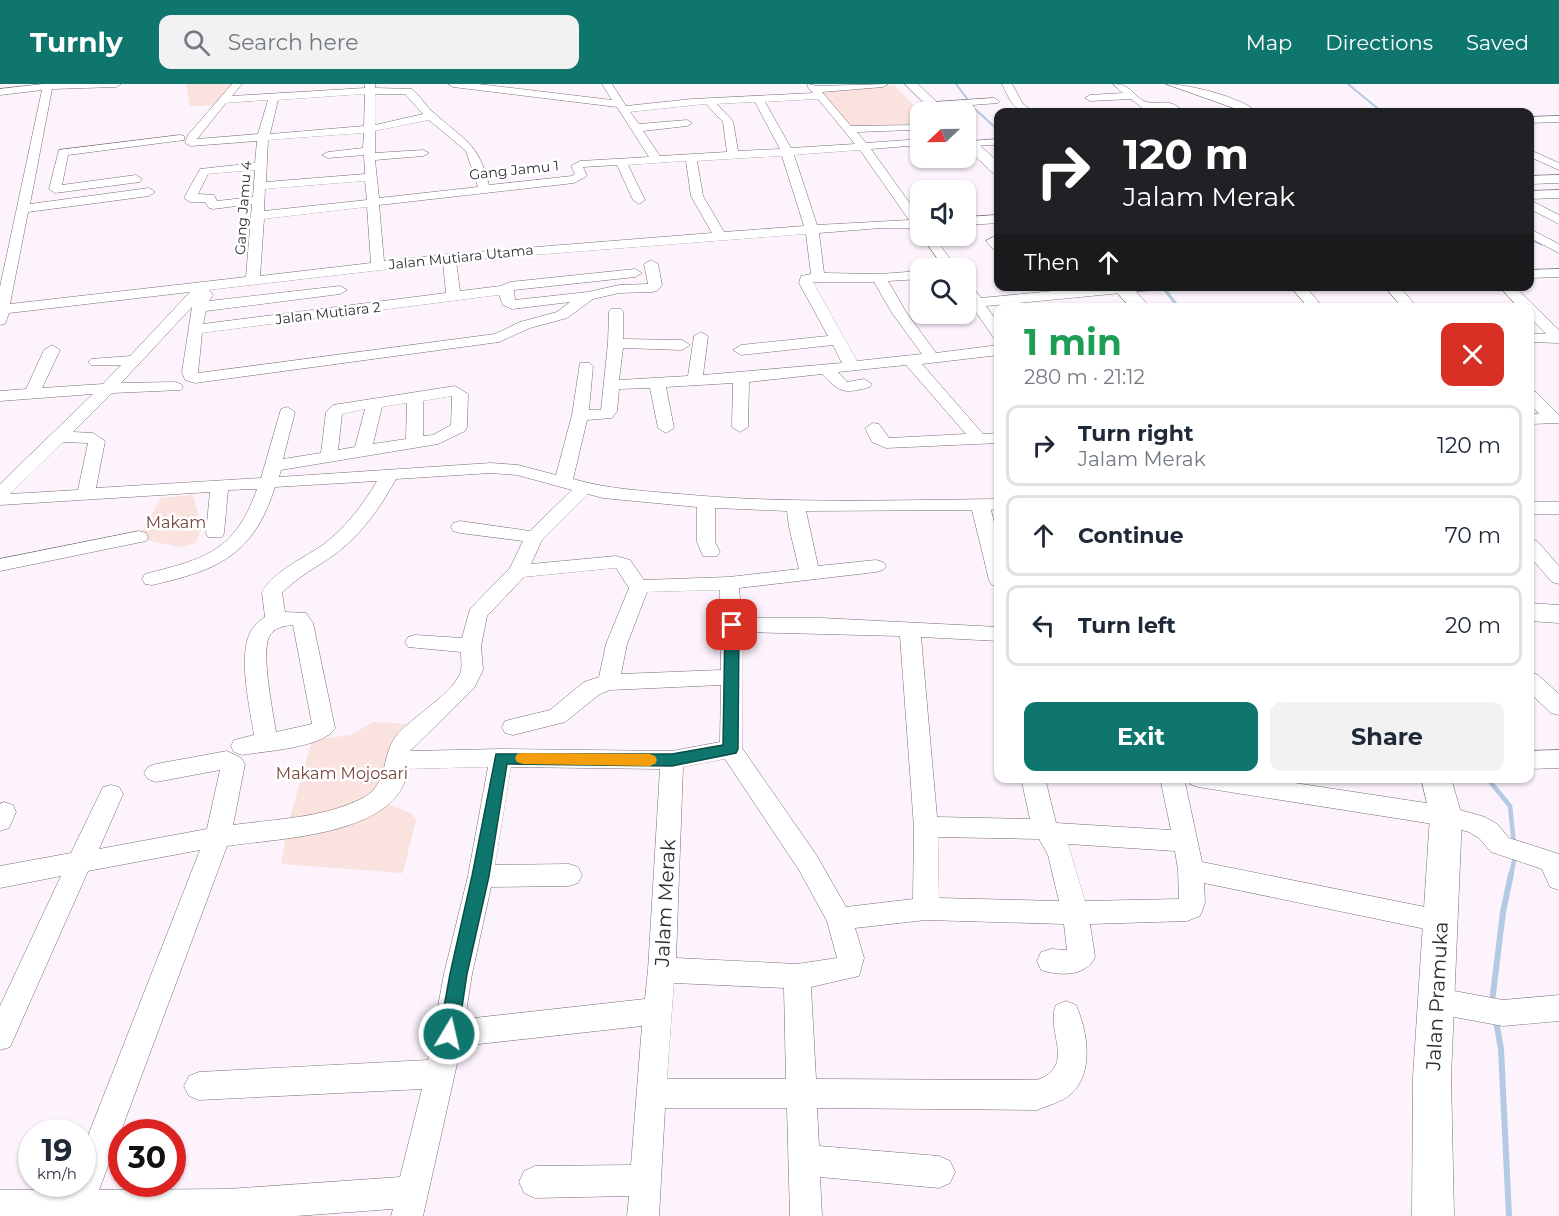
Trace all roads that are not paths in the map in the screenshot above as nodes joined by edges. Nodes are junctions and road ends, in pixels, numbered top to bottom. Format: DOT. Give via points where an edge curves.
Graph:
graph roads {
  1 [pos="116,84"];
  2 [pos="237,84"];
  3 [pos="453,84"];
  4 [pos="608,84"];
  5 [pos="883,84"];
  6 [pos="911,84"];
  7 [pos="1007,84"];
  8 [pos="1118,84"];
  9 [pos="1171,84"];
  10 [pos="47,85"];
  11 [pos="370,88"];
  12 [pos="316,89"];
  13 [pos="815,90"];
  14 [pos="1081,90"];
  15 [pos="0,92"];
  16 [pos="1133,96"];
  17 [pos="274,97"];
  18 [pos="1090,98"];
  19 [pos="758,99"];
  20 [pos="224,100"];
  21 [pos="708,101"];
  22 [pos="930,102"];
  23 [pos="972,102"];
  24 [pos="622,106"];
  25 [pos="1001,108"];
  26 [pos="1022,108"];
  27 [pos="1101,108"];
  28 [pos="1148,108"];
  29 [pos="1152,108"];
  30 [pos="1172,108"];
  31 [pos="1243,108"];
  32 [pos="431,116"];
  33 [pos="1559,119"];
  34 [pos="1534,120"];
  35 [pos="687,123"];
  36 [pos="910,127"];
  37 [pos="636,128"];
  38 [pos="369,129"];
  39 [pos="849,129"];
  40 [pos="263,138"];
  41 [pos="185,140"];
  42 [pos="976,142"];
  43 [pos="994,142"];
  44 [pos="910,143"];
  45 [pos="862,146"];
  46 [pos="976,149"];
  47 [pos="154,152"];
  48 [pos="787,152"];
  49 [pos="423,153"];
  50 [pos="369,154"];
  51 [pos="328,155"];
  52 [pos="1534,155"];
  53 [pos="733,156"];
  54 [pos="691,158"];
  55 [pos="656,159"];
  56 [pos="621,161"];
  57 [pos="140,166"];
  58 [pos="261,166"];
  59 [pos="994,166"];
  60 [pos="1559,167"];
  61 [pos="49,172"];
  62 [pos="370,177"];
  63 [pos="136,179"];
  64 [pos="1559,179"];
  65 [pos="1534,180"];
  66 [pos="260,186"];
  67 [pos="484,188"];
  68 [pos="149,192"];
  69 [pos="1559,194"];
  70 [pos="1534,195"];
  71 [pos="259,200"];
  72 [pos="639,200"];
  73 [pos="373,204"];
  74 [pos="1534,206"];
  75 [pos="24,208"];
  76 [pos="910,211"];
  77 [pos="257,216"];
  78 [pos="994,219"];
  79 [pos="976,220"];
  80 [pos="1559,220"];
  81 [pos="910,225"];
  82 [pos="812,230"];
  83 [pos="1559,234"];
  84 [pos="718,235"];
  85 [pos="1534,237"];
  86 [pos="1534,238"];
  87 [pos="1559,249"];
  88 [pos="449,258"];
  89 [pos="378,266"];
  90 [pos="338,270"];
  91 [pos="1559,273"];
  92 [pos="1534,274"];
  93 [pos="818,276"];
  94 [pos="910,276"];
  95 [pos="879,278"];
  96 [pos="253,280"];
  97 [pos="201,288"];
  98 [pos="340,290"];
  99 [pos="505,290"];
  100 [pos="1021,291"];
  101 [pos="1095,291"];
  102 [pos="1124,291"];
  103 [pos="1302,291"];
  104 [pos="1395,291"];
  105 [pos="1511,291"];
  106 [pos="588,296"];
  107 [pos="454,297"];
  108 [pos="1027,299"];
  109 [pos="976,300"];
  110 [pos="978,303"];
  111 [pos="1137,303"];
  112 [pos="1312,303"];
  113 [pos="1407,303"];
  114 [pos="1522,303"];
  115 [pos="199,308"];
  116 [pos="342,311"];
  117 [pos="616,312"];
  118 [pos="1534,313"];
  119 [pos="1,314"];
  120 [pos="1534,316"];
  121 [pos="1559,316"];
  122 [pos="994,327"];
  123 [pos="195,329"];
  124 [pos="701,336"];
  125 [pos="1534,338"];
  126 [pos="1559,338"];
  127 [pos="837,340"];
  128 [pos="616,344"];
  129 [pos="682,345"];
  130 [pos="52,350"];
  131 [pos="741,350"];
  132 [pos="994,351"];
  133 [pos="932,358"];
  134 [pos="134,360"];
  135 [pos="910,360"];
  136 [pos="96,362"];
  137 [pos="585,366"];
  138 [pos="852,366"];
  139 [pos="826,369"];
  140 [pos="741,378"];
  141 [pos="695,380"];
  142 [pos="657,384"];
  143 [pos="864,384"];
  144 [pos="611,386"];
  145 [pos="176,387"];
  146 [pos="108,388"];
  147 [pos="32,393"];
  148 [pos="0,396"];
  149 [pos="415,397"];
  150 [pos="1534,399"];
  151 [pos="375,402"];
  152 [pos="287,412"];
  153 [pos="580,416"];
  154 [pos="1534,419"];
  155 [pos="1557,421"];
  156 [pos="740,427"];
  157 [pos="666,428"];
  158 [pos="873,428"];
  159 [pos="58,437"];
  160 [pos="994,438"];
  161 [pos="979,439"];
  162 [pos="414,443"];
  163 [pos="363,451"];
  164 [pos="328,457"];
  165 [pos="271,473"];
  166 [pos="390,474"];
  167 [pos="563,482"];
  168 [pos="220,486"];
  169 [pos="584,488"];
  170 [pos="86,493"];
  171 [pos="0,494"];
  172 [pos="0,500"];
  173 [pos="706,502"];
  174 [pos="990,504"];
  175 [pos="796,506"];
  176 [pos="1534,508"];
  177 [pos="1559,508"];
  178 [pos="460,527"];
  179 [pos="215,533"];
  180 [pos="139,537"];
  181 [pos="534,537"];
  182 [pos="994,538"];
  183 [pos="1534,550"];
  184 [pos="710,552"];
  185 [pos="0,565"];
  186 [pos="876,566"];
  187 [pos="518,571"];
  188 [pos="810,574"];
  189 [pos="1559,578"];
  190 [pos="152,579"];
  191 [pos="729,583"];
  192 [pos="640,586"];
  193 [pos="1534,612"];
  194 [pos="1559,614"];
  195 [pos="276,619"];
  196 [pos="732,625"];
  197 [pos="910,629"];
  198 [pos="994,634"];
  199 [pos="415,642"];
  200 [pos="471,646"];
  201 [pos="733,677"];
  202 [pos="609,682"];
  203 [pos="1534,684"];
  204 [pos="1559,707"];
  205 [pos="513,727"];
  206 [pos="266,742"];
  207 [pos="242,746"];
  208 [pos="731,749"];
  209 [pos="501,758"];
  210 [pos="1559,759"];
  211 [pos="398,760"];
  212 [pos="672,760"];
  213 [pos="1534,760"];
  214 [pos="156,773"];
  215 [pos="1034,783"];
  216 [pos="1173,783"];
  217 [pos="1231,783"];
  218 [pos="1437,783"];
  219 [pos="111,794"];
  220 [pos="1446,816"];
  221 [pos="926,827"];
  222 [pos="1048,831"];
  223 [pos="218,837"];
  224 [pos="1184,841"];
  225 [pos="81,860"];
  226 [pos="1191,870"];
  227 [pos="569,875"];
  228 [pos="481,876"];
  229 [pos="0,877"];
  230 [pos="1559,879"];
  231 [pos="926,909"];
  232 [pos="1074,913"];
  233 [pos="839,919"];
  234 [pos="1440,921"];
  235 [pos="1051,961"];
  236 [pos="662,970"];
  237 [pos="797,976"];
  238 [pos="1438,1001"];
  239 [pos="1559,1008"];
  240 [pos="657,1011"];
  241 [pos="1066,1014"];
  242 [pos="449,1034"];
  243 [pos="0,1036"];
  244 [pos="440,1074"];
  245 [pos="199,1086"];
  246 [pos="653,1093"];
  247 [pos="800,1093"];
  248 [pos="805,1160"];
  249 [pos="939,1172"];
  250 [pos="645,1180"];
  251 [pos="535,1182"];
  252 [pos="409,1204"];
  253 [pos="0,1206"];
  254 [pos="75,1211"];
  255 [pos="644,1216"];
  256 [pos="806,1216"];
  257 [pos="1432,1216"];
  1 -- 10 [label="street"];
  2 -- 20 [label="street"];
  3 -- 24 [label="street"];
  4 -- 24 [label="street"];
  5 -- 13 [label="street"];
  6 -- 22 [label="main road"];
  7 -- 26 [label="street"];
  8 -- 16 [label="street"];
  9 -- 31 [label="street"];
  10 -- 15 [label="street"];
  10 -- 61 [label="street"];
  11 -- 12 [label="street"];
  11 -- 32 [label="street" via="408,91"];
  11 -- 38 [label="street"];
  12 -- 17 [label="street"];
  13 -- 19 [label="street"];
  13 -- 39 [label="street"];
  14 -- 18 [label="street"];
  16 -- 18 [label="street"];
  16 -- 28 [label="street"];
  17 -- 20 [label="street"];
  17 -- 40 [label="street, Gang Jamu 4"];
  18 -- 27 [label="street"];
  19 -- 21 [label="street"];
  19 -- 48 [label="street"];
  20 -- 41 [label="street"];
  21 -- 24 [label="street" via="689,97"];
  21 -- 53 [label="street" via="728,121"];
  23 -- 25 [label="street" via="991,97"];
  24 -- 37 [label="street"];
  29 -- 30 [label="street" via="1164,104"];
  32 -- 38 [label="street"];
  32 -- 67 [label="street" via="474,151"];
  33 -- 34 [label="street"];
  35 -- 37 [label="street"];
  36 -- 39 [label="street"];
  37 -- 55 [label="street"];
  38 -- 40 [label="street"];
  38 -- 50 [label="street"];
  39 -- 45 [label="street"];
  40 -- 41 [label="street" via="199,143"];
  40 -- 58 [label="street, Gang Jamu 4"];
  41 -- 61 [label="street" via="63,152"];
  42 -- 43 [label="street"];
  44 -- 45 [label="street, Gang Jamu 1"];
  45 -- 48 [label="street, Gang Jamu 1"];
  45 -- 76 [label="street"];
  46 -- 59 [label="main road"];
  47 -- 61 [label="street"];
  48 -- 53 [label="street, Gang Jamu 1"];
  48 -- 82 [label="street"];
  49 -- 50 [label="street"];
  50 -- 51 [label="street"];
  50 -- 62 [label="street"];
  52 -- 60 [label="street"];
  53 -- 54 [label="street, Gang Jamu 1"];
  54 -- 55 [label="street, Gang Jamu 1"];
  54 -- 84 [label="street" via="697,196"];
  55 -- 56 [label="street, Gang Jamu 1"];
  56 -- 67 [label="street, Gang Jamu 1" via="578,165 581,176 573,179"];
  56 -- 72 [label="street"];
  57 -- 61 [label="street"];
  58 -- 66 [label="street, Gang Jamu 4"];
  58 -- 71 [label="street" via="204,171 190,198 210,198 213,205"];
  61 -- 63 [label="street" via="55,189"];
  61 -- 75 [label="street"];
  62 -- 66 [label="street"];
  62 -- 73 [label="street"];
  64 -- 65 [label="street"];
  66 -- 71 [label="street, Gang Jamu 4"];
  67 -- 73 [label="street, Gang Jamu 1"];
  68 -- 75 [label="street"];
  69 -- 70 [label="street"];
  71 -- 77 [label="street, Gang Jamu 4"];
  73 -- 77 [label="street, Gang Jamu 1"];
  73 -- 89 [label="street"];
  74 -- 80 [label="street"];
  75 -- 119 [label="street"];
  77 -- 96 [label="street, Gang Jamu 4"];
  78 -- 79 [label="street"];
  81 -- 82 [label="street, Jalan Mutiara Utama"];
  82 -- 84 [label="street, Jalan Mutiara Utama"];
  82 -- 93 [label="street"];
  83 -- 85 [label="street"];
  84 -- 88 [label="street, Jalan Mutiara Utama"];
  86 -- 87 [label="street"];
  88 -- 89 [label="street, Jalan Mutiara Utama"];
  88 -- 107 [label="street"];
  89 -- 90 [label="street, Jalan Mutiara Utama"];
  90 -- 96 [label="street, Jalan Mutiara Utama"];
  90 -- 98 [label="street"];
  91 -- 92 [label="street"];
  93 -- 95 [label="street"];
  93 -- 127 [label="street" via="806,279 806,283"];
  94 -- 95 [label="street"];
  95 -- 133 [label="street"];
  96 -- 97 [label="street, Jalan Mutiara Utama"];
  97 -- 115 [label="street" via="206,295"];
  97 -- 119 [label="street, Jalan Mutiara Utama"];
  97 -- 134 [label="street"];
  98 -- 115 [label="street"];
  98 -- 116 [label="street"];
  99 -- 106 [label="street" via="513,305"];
  99 -- 106 [label="street, Jalan Mutiara 2" via="510,286 651,268 655,285 652,288 619,289"];
  99 -- 107 [label="street, Jalan Mutiara 2"];
  100 -- 108 [label="street"];
  101 -- 108 [label="street"];
  102 -- 111 [label="main road"];
  103 -- 112 [label="street"];
  104 -- 113 [label="street"];
  105 -- 114 [label="street"];
  106 -- 123 [label="street" via="562,315 525,325 499,338 191,378"];
  107 -- 116 [label="street, Jalan Mutiara 2"];
  108 -- 110 [label="street"];
  109 -- 110 [label="street"];
  110 -- 122 [label="street"];
  115 -- 123 [label="street"];
  116 -- 123 [label="street, Jalan Mutiara 2"];
  117 -- 128 [label="street"];
  118 -- 121 [label="street"];
  120 -- 126 [label="street"];
  124 -- 141 [label="street"];
  125 -- 126 [label="street"];
  127 -- 131 [label="street"];
  127 -- 138 [label="street"];
  128 -- 129 [label="street"];
  128 -- 144 [label="street"];
  130 -- 147 [label="street"];
  132 -- 133 [label="street"];
  133 -- 135 [label="street"];
  134 -- 136 [label="street"];
  134 -- 146 [label="street"];
  135 -- 138 [label="street"];
  135 -- 161 [label="street"];
  137 -- 153 [label="street"];
  138 -- 139 [label="street"];
  139 -- 140 [label="street"];
  139 -- 143 [label="street" via="843,387"];
  140 -- 141 [label="street"];
  140 -- 156 [label="street"];
  141 -- 142 [label="street"];
  142 -- 144 [label="street"];
  142 -- 157 [label="street"];
  144 -- 153 [label="street" via="606,415"];
  145 -- 146 [label="street"];
  146 -- 147 [label="street"];
  146 -- 159 [label="street"];
  147 -- 148 [label="street"];
  149 -- 151 [label="street"];
  149 -- 162 [label="street"];
  149 -- 162 [label="street" via="455,391 460,394 459,427 438,439"];
  150 -- 155 [label="street"];
  151 -- 163 [label="street"];
  151 -- 164 [label="street" via="348,405 334,412"];
  152 -- 165 [label="street"];
  153 -- 167 [label="street"];
  154 -- 155 [label="street"];
  158 -- 161 [label="street" via="886,443"];
  159 -- 170 [label="street" via="97,441"];
  159 -- 171 [label="street"];
  160 -- 161 [label="street"];
  162 -- 163 [label="street"];
  163 -- 164 [label="street"];
  164 -- 165 [label="street"];
  165 -- 166 [label="street"];
  165 -- 168 [label="street"];
  165 -- 190 [label="street" via="249,527 237,543 218,558"];
  166 -- 167 [label="street" via="491,468 518,470"];
  166 -- 195 [label="street" via="352,530 282,580 272,592"];
  167 -- 169 [label="street"];
  168 -- 170 [label="street"];
  168 -- 179 [label="street"];
  169 -- 173 [label="street"];
  169 -- 181 [label="street"];
  170 -- 172 [label="street"];
  173 -- 175 [label="street"];
  173 -- 184 [label="street" via="706,542"];
  174 -- 175 [label="street"];
  174 -- 182 [label="street"];
  175 -- 188 [label="street"];
  176 -- 177 [label="street"];
  178 -- 181 [label="street"];
  180 -- 185 [label="street"];
  181 -- 187 [label="street"];
  183 -- 189 [label="street"];
  186 -- 188 [label="street"];
  187 -- 192 [label="street" via="616,562 623,564"];
  187 -- 200 [label="street" via="477,614"];
  188 -- 191 [label="street"];
  191 -- 192 [label="street"];
  191 -- 196 [label="street"];
  192 -- 202 [label="street" via="613,651"];
  193 -- 194 [label="main road"];
  195 -- 206 [label="street" via="259,636 258,671"];
  195 -- 206 [label="street" via="299,618 303,623 324,728 313,734"];
  196 -- 197 [label="street"];
  196 -- 201 [label="street"];
  197 -- 198 [label="street"];
  197 -- 221 [label="street"];
  199 -- 200 [label="street"];
  200 -- 211 [label="street" via="472,670 466,683 409,736 399,748"];
  201 -- 202 [label="street"];
  201 -- 208 [label="street"];
  202 -- 205 [label="street" via="592,688 556,716"];
  203 -- 204 [label="street"];
  206 -- 207 [label="street"];
  208 -- 212 [label="street"];
  208 -- 233 [label="street" via="808,863"];
  209 -- 211 [label="street"];
  209 -- 212 [label="street"];
  209 -- 228 [label="street"];
  210 -- 213 [label="street"];
  211 -- 223 [label="street" via="395,779 375,803 351,814 318,823"];
  212 -- 236 [label="street, Jalam Merak"];
  214 -- 223 [label="street" via="232,761"];
  215 -- 222 [label="street"];
  216 -- 224 [label="street"];
  217 -- 220 [label="street"];
  218 -- 220 [label="main road, Jalan Pramuka"];
  219 -- 225 [label="street"];
  220 -- 230 [label="street" via="1476,824 1500,845 1551,862"];
  220 -- 234 [label="main road, Jalan Pramuka"];
  221 -- 222 [label="street"];
  221 -- 231 [label="street"];
  222 -- 224 [label="street"];
  222 -- 232 [label="street" via="1062,862"];
  223 -- 225 [label="street"];
  223 -- 254 [label="street"];
  224 -- 226 [label="street"];
  225 -- 229 [label="street"];
  225 -- 243 [label="street"];
  226 -- 232 [label="street" via="1192,903 1187,910"];
  226 -- 234 [label="street"];
  227 -- 228 [label="street"];
  228 -- 242 [label="street" via="458,974"];
  231 -- 232 [label="street"];
  231 -- 233 [label="street"];
  232 -- 235 [label="street" via="1082,957 1069,962"];
  233 -- 237 [label="street" via="851,958 849,967"];
  234 -- 238 [label="main road, Jalan Pramuka"];
  236 -- 237 [label="street"];
  236 -- 240 [label="street, Jalam Merak"];
  237 -- 247 [label="street"];
  238 -- 239 [label="street" via="1503,1013"];
  238 -- 257 [label="main road, Jalan Pramuka" via="1432,1077"];
  240 -- 242 [label="street"];
  240 -- 246 [label="street, Jalam Merak"];
  241 -- 247 [label="street" via="1073,1051 1071,1071 1051,1091 1037,1095"];
  242 -- 244 [label="street"];
  244 -- 245 [label="street"];
  244 -- 252 [label="street"];
  246 -- 247 [label="street"];
  246 -- 250 [label="street, Jalam Merak"];
  247 -- 248 [label="street"];
  248 -- 249 [label="street"];
  248 -- 256 [label="street"];
  250 -- 251 [label="street"];
  250 -- 255 [label="street, Jalam Merak"];
  252 -- 254 [label="street"];
  253 -- 254 [label="street"];
}
